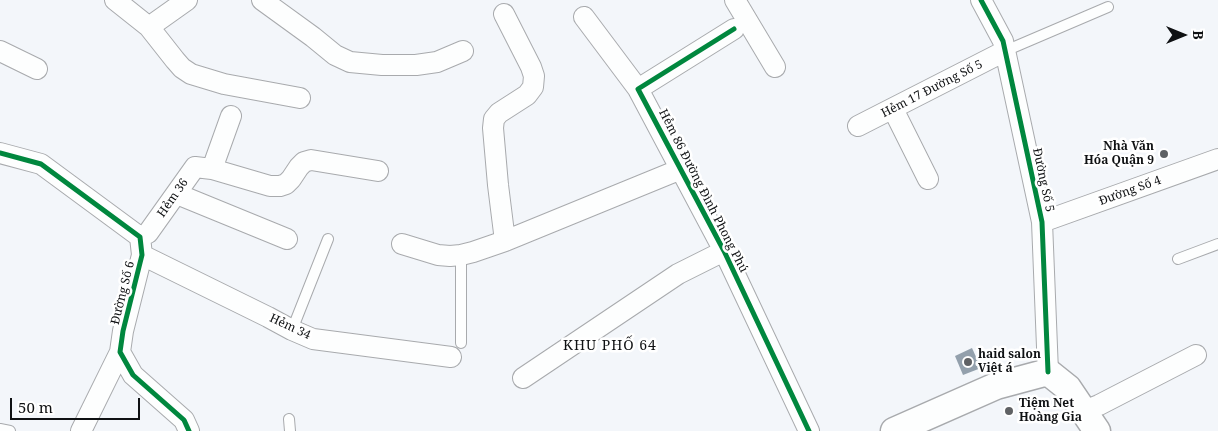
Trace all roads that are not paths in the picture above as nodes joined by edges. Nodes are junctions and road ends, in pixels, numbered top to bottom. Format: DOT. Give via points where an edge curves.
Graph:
graph roads {
  1 [pos="115,0"];
  2 [pos="187,0"];
  3 [pos="262,0"];
  4 [pos="735,0"];
  5 [pos="981,0"];
  6 [pos="1108,7"];
  7 [pos="504,14"];
  8 [pos="584,17"];
  9 [pos="149,27"];
  10 [pos="734,29"];
  11 [pos="0,51"];
  12 [pos="463,51"];
  13 [pos="1005,51"];
  14 [pos="775,67"];
  15 [pos="37,69"];
  16 [pos="638,89"];
  17 [pos="300,98"];
  18 [pos="893,109"];
  19 [pos="231,116"];
  20 [pos="858,126"];
  21 [pos="0,153"];
  22 [pos="1218,159"];
  23 [pos="212,169"];
  24 [pos="681,170"];
  25 [pos="378,171"];
  26 [pos="928,179"];
  27 [pos="177,194"];
  28 [pos="1042,222"];
  29 [pos="328,239"];
  30 [pos="288,240"];
  31 [pos="505,242"];
  32 [pos="402,244"];
  33 [pos="1218,244"];
  34 [pos="141,246"];
  35 [pos="724,250"];
  36 [pos="461,255"];
  37 [pos="1178,259"];
  38 [pos="292,330"];
  39 [pos="456,350"];
  40 [pos="120,352"];
  41 [pos="1196,355"];
  42 [pos="1048,372"];
  43 [pos="523,378"];
  44 [pos="289,419"];
  45 [pos="1091,421"];
  46 [pos="920,426"];
  47 [pos="0,429"];
  48 [pos="10,431"];
  49 [pos="82,431"];
  50 [pos="189,431"];
  51 [pos="290,431"];
  52 [pos="809,431"];
  53 [pos="894,431"];
  1 -- 9 [label="street"];
  2 -- 9 [label="street"];
  3 -- 12 [label="street" via="335,55 350,62 416,66 437,62"];
  4 -- 14 [label="street"];
  5 -- 13 [label="street, Đường Số 5"];
  6 -- 13 [label="lane"];
  7 -- 31 [label="street" via="534,76 533,87 527,95 494,119"];
  8 -- 16 [label="street, Hẻm 86 Đường Đình Phong Phú"];
  9 -- 17 [label="street" via="182,68 191,74 224,84"];
  10 -- 16 [label="street"];
  11 -- 15 [label="street"];
  13 -- 18 [label="street, Hẻm 17 Đường Số 5"];
  13 -- 28 [label="street, Đường Số 5"];
  16 -- 24 [label="street, Hẻm 86 Đường Đình Phong Phú"];
  18 -- 20 [label="street, Hẻm 17 Đường Số 5"];
  18 -- 26 [label="street"];
  19 -- 23 [label="street"];
  21 -- 34 [label="street" via="41,164"];
  22 -- 28 [label="street, Đường Số 4"];
  23 -- 25 [label="street" via="270,186 286,184 304,162 311,160"];
  23 -- 27 [label="street, Hẻm 36" via="195,167"];
  24 -- 31 [label="street"];
  24 -- 35 [label="street, Hẻm 86 Đường Đình Phong Phú"];
  27 -- 30 [label="street"];
  27 -- 34 [label="street, Hẻm 36"];
  28 -- 42 [label="street, Đường Số 5"];
  29 -- 38 [label="lane"];
  31 -- 36 [label="street"];
  32 -- 36 [label="street" via="438,255"];
  33 -- 37 [label="lane"];
  34 -- 38 [label="street, Hẻm 34"];
  34 -- 40 [label="street, Đường Số 6"];
  35 -- 43 [label="street" via="678,274"];
  35 -- 52 [label="street, Hẻm 86 Đường Đình Phong Phú"];
  36 -- 39 [label="lane"];
  38 -- 39 [label="street, Hẻm 34" via="313,339"];
  40 -- 49 [label="street, Đường Số 6"];
  40 -- 50 [label="street" via="133,375 184,420"];
  41 -- 45 [label="street" via="1099,405"];
  42 -- 45 [label="street" via="1068,388"];
  42 -- 46 [label="street" via="996,386"];
  44 -- 51 [label="lane"];
  46 -- 53 [label="street"];
  47 -- 48 [label="lane"];
}
